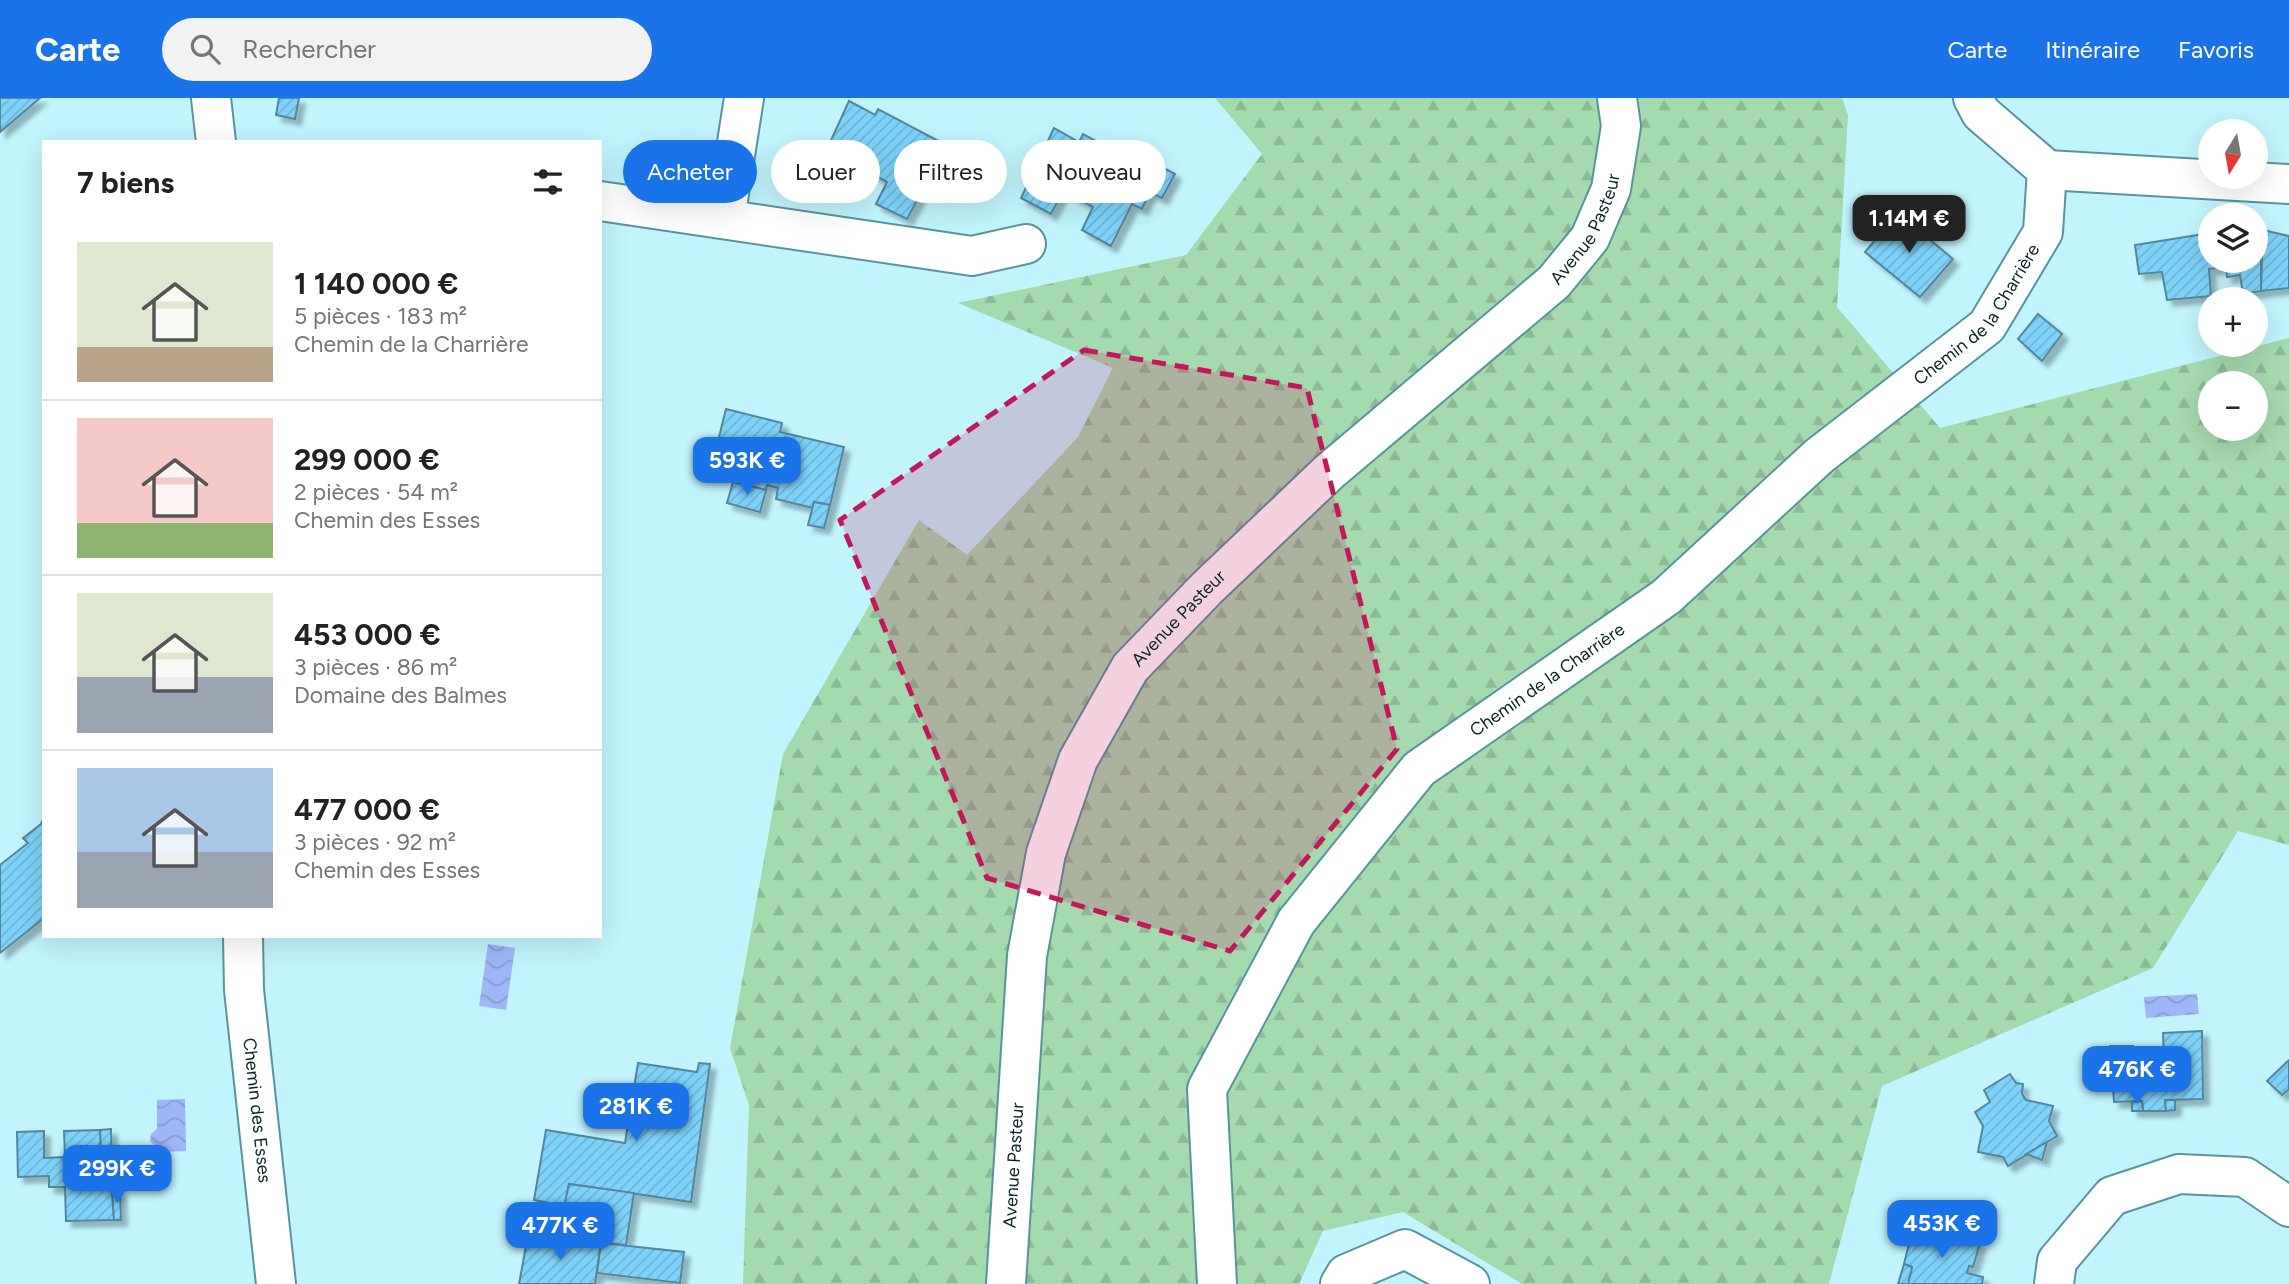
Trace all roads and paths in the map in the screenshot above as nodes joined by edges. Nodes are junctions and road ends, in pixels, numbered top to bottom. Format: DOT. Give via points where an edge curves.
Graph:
graph roads {
  1 [pos="211,98"];
  2 [pos="744,98"];
  3 [pos="1617,98"];
  4 [pos="1973,98"];
  5 [pos="216,140"];
  6 [pos="2047,170"];
  7 [pos="2289,184"];
  8 [pos="602,201"];
  9 [pos="725,219"];
  10 [pos="1026,244"];
  11 [pos="243,938"];
  12 [pos="2289,1207"];
  13 [pos="276,1284"];
  14 [pos="1006,1284"];
  15 [pos="1217,1284"];
  16 [pos="1340,1284"];
  17 [pos="1470,1284"];
  18 [pos="2054,1284"];
  1 -- 5 [label="street"];
  2 -- 9 [label="street"];
  3 -- 14 [label="street, Avenue Pasteur" via="1621,126 1611,189 1590,238 1576,256 1554,282 1329,472 1207,588 1130,668 1078,760 1046,853 1027,957"];
  4 -- 6 [label="street" via="1980,113"];
  6 -- 7 [label="street"];
  6 -- 15 [label="street, Chemin de la Charrière" via="2043,232 1987,326 1819,456 1666,597 1419,769 1296,922 1207,1089"];
  8 -- 9 [label="street"];
  9 -- 10 [label="street" via="972,256"];
  11 -- 13 [label="street, Chemin des Esses" via="244,990"];
  12 -- 18 [label="street" via="2245,1177 2179,1174 2112,1196 2057,1261"];
  16 -- 17 [label="street" via="1346,1274 1405,1249"];
}
